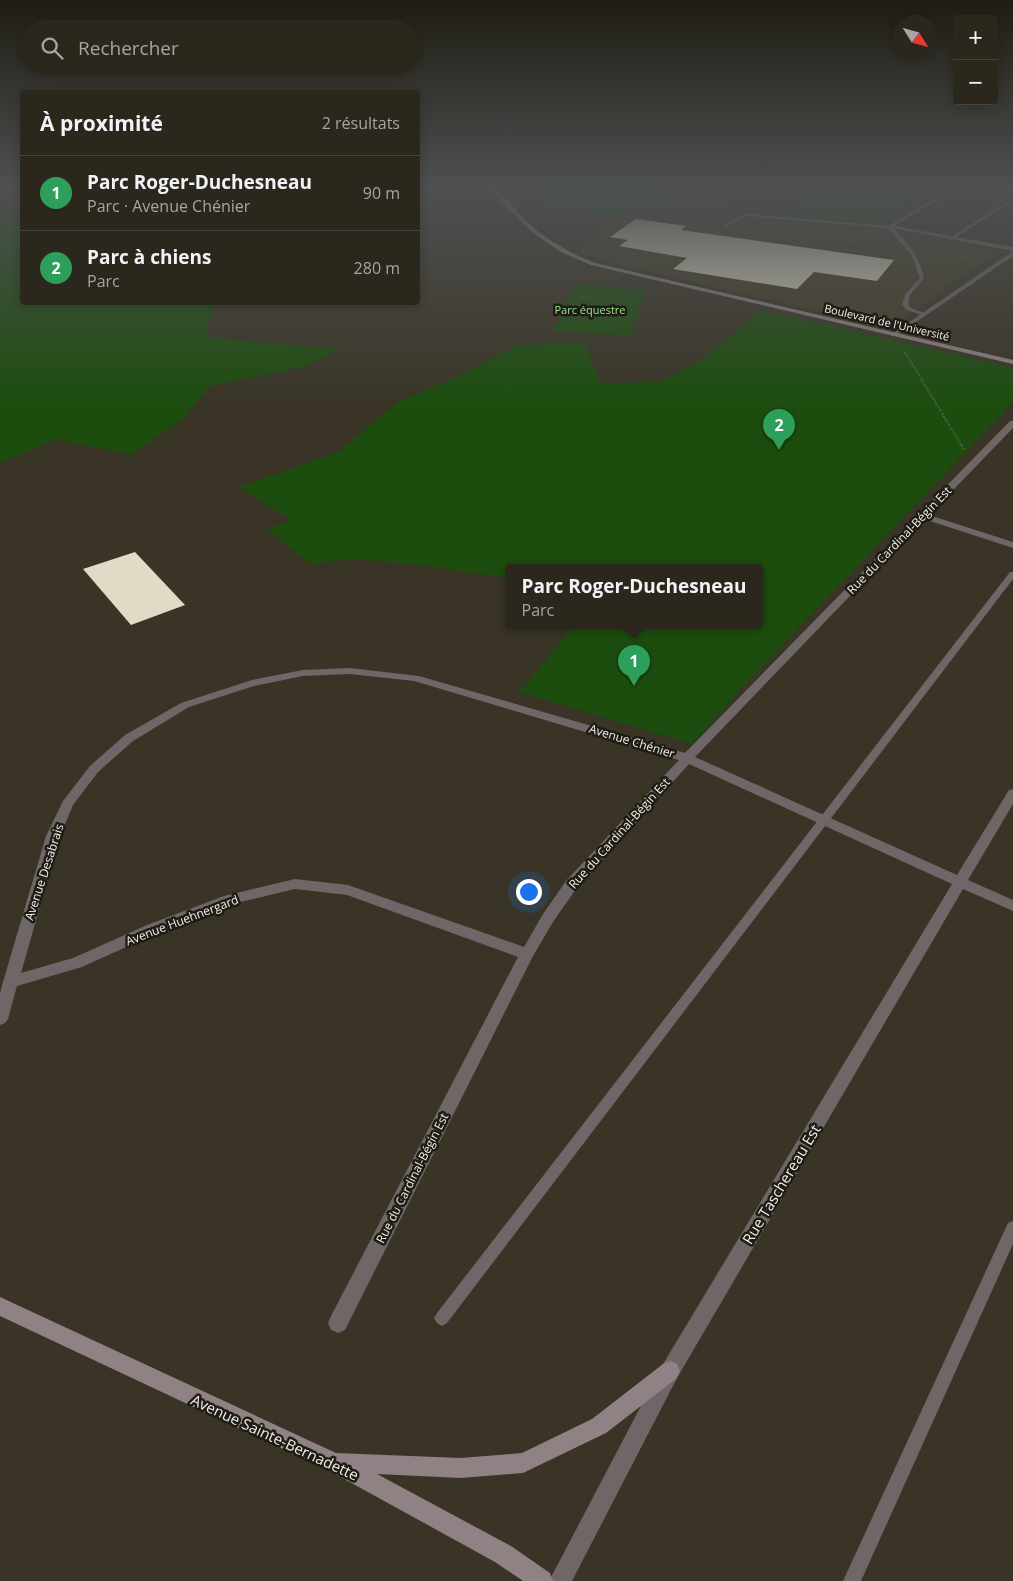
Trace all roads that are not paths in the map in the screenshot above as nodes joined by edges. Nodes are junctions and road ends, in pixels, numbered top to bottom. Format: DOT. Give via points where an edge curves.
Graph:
graph roads {
  1 [pos="585,261"];
  2 [pos="917,261"];
  3 [pos="1002,261"];
  4 [pos="924,314"];
  5 [pos="895,334"];
  6 [pos="1013,362"];
  7 [pos="1013,424"];
  8 [pos="923,516"];
  9 [pos="1013,544"];
  10 [pos="1013,574"];
  11 [pos="227,690"];
  12 [pos="687,758"];
  13 [pos="1013,793"];
  14 [pos="825,821"];
  15 [pos="960,882"];
  16 [pos="1013,906"];
  17 [pos="527,954"];
  18 [pos="10,982"];
  19 [pos="0,1019"];
  20 [pos="1013,1228"];
  21 [pos="0,1306"];
  22 [pos="442,1318"];
  23 [pos="338,1323"];
  24 [pos="670,1371"];
  25 [pos="333,1462"];
  26 [pos="542,1581"];
  27 [pos="560,1581"];
  28 [pos="852,1581"];
  1 -- 5 [label="street, Boulevard de l'Université"];
  2 -- 4 [label="lane" via="922,278 908,295 905,305"];
  3 -- 4 [label="street"];
  4 -- 5 [label="street"];
  5 -- 6 [label="street, Boulevard de l'Université"];
  7 -- 8 [label="street, Rue du Cardinal-Bégin Est"];
  8 -- 9 [label="street"];
  8 -- 12 [label="street, Rue du Cardinal-Bégin Est"];
  10 -- 14 [label="lane"];
  11 -- 12 [label="street, Avenue Chénier" via="303,673 350,671 394,674 435,683"];
  11 -- 18 [label="street, Avenue Desabrais" via="185,706 147,726 111,753 80,786 67,804 53,836"];
  12 -- 14 [label="street, Avenue Chénier"];
  12 -- 17 [label="street, Rue du Cardinal-Bégin Est" via="571,885"];
  13 -- 15 [label="street, Rue Taschereau Est"];
  14 -- 15 [label="street, Avenue Chénier"];
  14 -- 22 [label="lane"];
  15 -- 16 [label="street, Avenue Chénier"];
  15 -- 24 [label="street, Rue Taschereau Est"];
  17 -- 18 [label="street, Avenue Huehnergard" via="348,890 296,884 229,900 152,929 77,963"];
  17 -- 23 [label="street, Rue du Cardinal-Bégin Est"];
  18 -- 19 [label="street, Avenue Desabrais"];
  20 -- 28 [label="lane"];
  21 -- 25 [label="street, Avenue Sainte-Bernadette"];
  24 -- 25 [label="street" via="600,1426 523,1463 461,1468"];
  24 -- 27 [label="street, Rue Taschereau Est"];
  25 -- 26 [label="street, Avenue Sainte-Bernadette" via="502,1554"];
}
